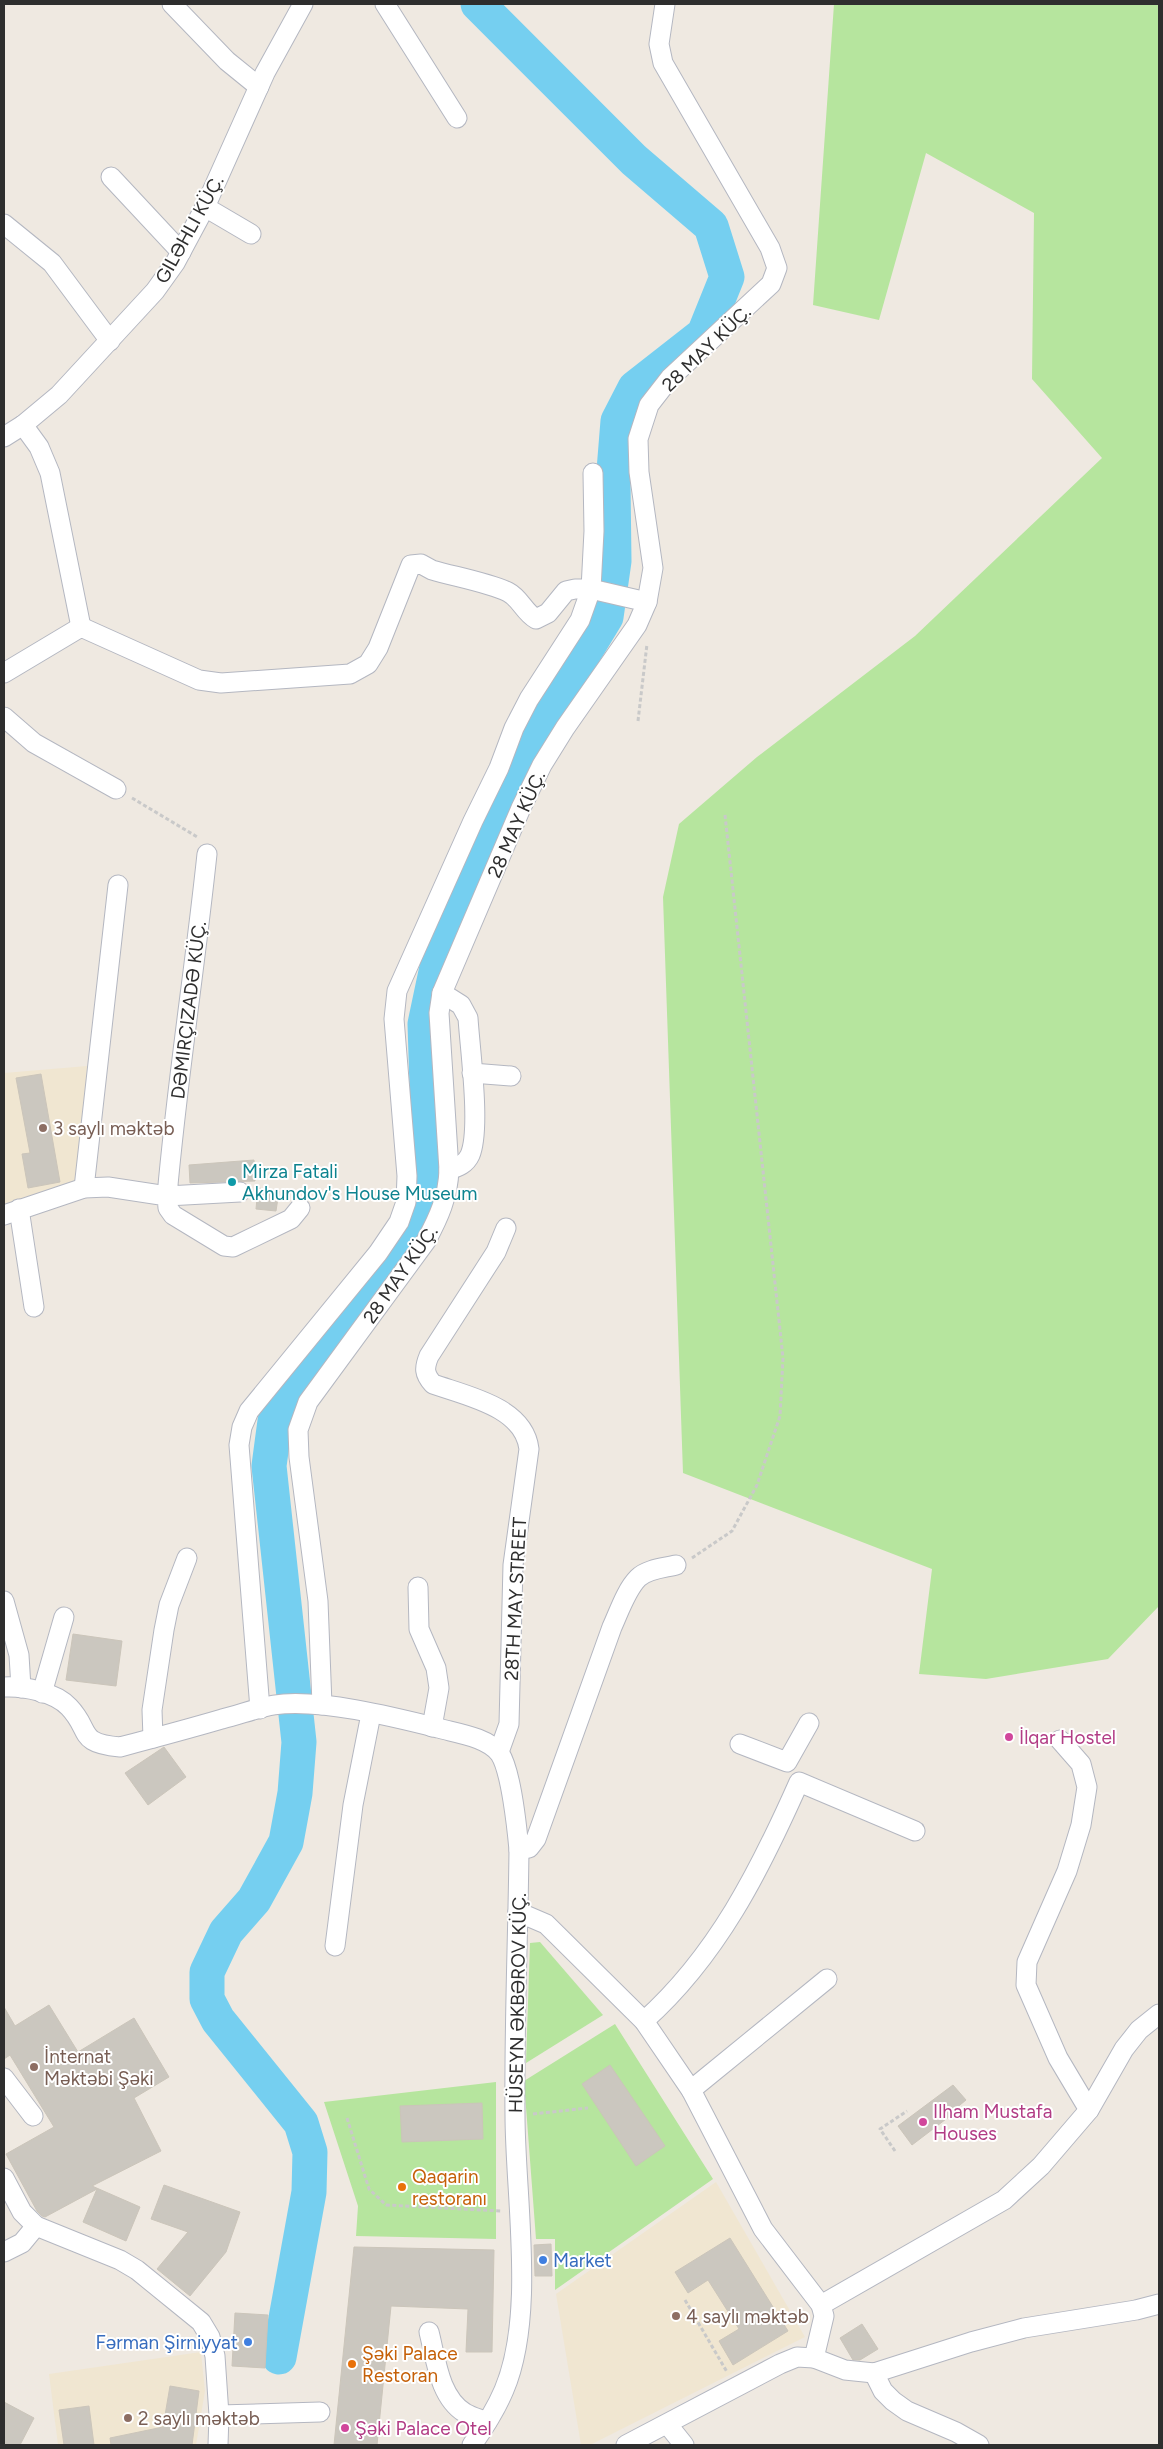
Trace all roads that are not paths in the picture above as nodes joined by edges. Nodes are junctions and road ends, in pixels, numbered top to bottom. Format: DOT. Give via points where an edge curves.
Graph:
graph roads {
  1 [pos="172,4"];
  2 [pos="304,4"];
  3 [pos="385,4"];
  4 [pos="665,4"];
  5 [pos="258,87"];
  6 [pos="457,118"];
  7 [pos="111,177"];
  8 [pos="205,207"];
  9 [pos="4,224"];
  10 [pos="251,234"];
  11 [pos="181,252"];
  12 [pos="110,341"];
  13 [pos="23,425"];
  14 [pos="4,437"];
  15 [pos="593,473"];
  16 [pos="596,590"];
  17 [pos="638,600"];
  18 [pos="81,627"];
  19 [pos="4,673"];
  20 [pos="4,717"];
  21 [pos="116,789"];
  22 [pos="206,854"];
  23 [pos="118,885"];
  24 [pos="442,993"];
  25 [pos="472,1073"];
  26 [pos="512,1076"];
  27 [pos="449,1170"];
  28 [pos="84,1188"];
  29 [pos="240,1192"];
  30 [pos="168,1196"];
  31 [pos="300,1208"];
  32 [pos="12,1212"];
  33 [pos="506,1228"];
  34 [pos="34,1307"];
  35 [pos="186,1558"];
  36 [pos="676,1565"];
  37 [pos="418,1587"];
  38 [pos="4,1601"];
  39 [pos="64,1617"];
  40 [pos="13,1687"];
  41 [pos="42,1693"];
  42 [pos="315,1705"];
  43 [pos="267,1707"];
  44 [pos="371,1714"];
  45 [pos="809,1723"];
  46 [pos="432,1727"];
  47 [pos="153,1738"];
  48 [pos="1060,1740"];
  49 [pos="740,1744"];
  50 [pos="499,1752"];
  51 [pos="787,1762"];
  52 [pos="799,1782"];
  53 [pos="915,1830"];
  54 [pos="519,1850"];
  55 [pos="518,1912"];
  56 [pos="335,1946"];
  57 [pos="827,1979"];
  58 [pos="1159,2014"];
  59 [pos="644,2021"];
  60 [pos="4,2078"];
  61 [pos="691,2090"];
  62 [pos="1089,2110"];
  63 [pos="33,2116"];
  64 [pos="4,2178"];
  65 [pos="36,2226"];
  66 [pos="4,2252"];
  67 [pos="1159,2304"];
  68 [pos="821,2305"];
  69 [pos="429,2332"];
  70 [pos="814,2358"];
  71 [pos="874,2373"];
  72 [pos="320,2412"];
  73 [pos="219,2415"];
  74 [pos="487,2422"];
  75 [pos="668,2425"];
  76 [pos="218,2445"];
  77 [pos="472,2445"];
  78 [pos="626,2445"];
  79 [pos="684,2445"];
  80 [pos="979,2445"];
  1 -- 5 [label="street" via="227,61"];
  2 -- 5 [label="street, GILƏHLI KÜÇ."];
  3 -- 6 [label="street"];
  4 -- 17 [label="street, 28 MAY KÜÇ." via="659,44 662,62 770,248 777,268 771,284 670,378 649,405 638,439 639,472 652,568"];
  5 -- 8 [label="street, GILƏHLI KÜÇ."];
  7 -- 11 [label="street"];
  8 -- 10 [label="street"];
  8 -- 11 [label="street, GILƏHLI KÜÇ."];
  9 -- 12 [label="street" via="52,263"];
  11 -- 12 [label="street, GILƏHLI KÜÇ." via="155,291"];
  12 -- 13 [label="street, GILƏHLI KÜÇ." via="59,395"];
  13 -- 14 [label="street, GILƏHLI KÜÇ."];
  13 -- 18 [label="street" via="39,448 50,473"];
  15 -- 16 [label="street"];
  16 -- 17 [label="street"];
  16 -- 18 [label="street" via="566,591 548,613 536,619 527,614 508,592 421,564 411,565 378,648 368,664 350,674 221,683 199,680"];
  16 -- 43 [label="street" via="514,728 499,768 397,991 394,1019 407,1176 406,1202 399,1222 378,1253 249,1411 242,1427 239,1445"];
  17 -- 24 [label="street, 28 MAY KÜÇ." via="637,625 542,765"];
  18 -- 19 [label="street"];
  20 -- 21 [label="street" via="34,743"];
  22 -- 30 [label="street, DƏMIRÇIZADƏ KÜÇ."];
  23 -- 28 [label="street"];
  24 -- 25 [label="street" via="461,1005 468,1018"];
  24 -- 27 [label="street, 28 MAY KÜÇ." via="439,1013"];
  25 -- 26 [label="street"];
  25 -- 27 [label="street" via="475,1131 470,1155 462,1166"];
  27 -- 42 [label="street, 28 MAY KÜÇ." via="441,1214 426,1241 308,1402 298,1430 298,1456 318,1601"];
  28 -- 30 [label="street" via="108,1187"];
  28 -- 32 [label="street"];
  29 -- 30 [label="street"];
  30 -- 31 [label="street" via="168,1208 173,1215 224,1246 234,1247 291,1219"];
  32 -- 34 [label="street"];
  33 -- 50 [label="street, 28TH MAY STREET" via="496,1252 424,1367 426,1377 433,1384 492,1405 514,1420 528,1436 529,1449 513,1564 509,1724"];
  35 -- 47 [label="street" via="168,1605 152,1710"];
  36 -- 54 [label="street" via="639,1578 627,1596 612,1627 536,1839 529,1848"];
  37 -- 46 [label="street" via="419,1629 436,1668 439,1688"];
  38 -- 40 [label="street" via="19,1655"];
  39 -- 41 [label="street"];
  40 -- 41 [label="street"];
  41 -- 47 [label="street" via="69,1706 92,1741 120,1747"];
  42 -- 43 [label="street"];
  42 -- 44 [label="street"];
  43 -- 47 [label="street"];
  44 -- 46 [label="street"];
  44 -- 56 [label="street" via="353,1805"];
  45 -- 51 [label="street"];
  46 -- 50 [label="street" via="470,1737"];
  48 -- 62 [label="street" via="1081,1764 1086,1787 1081,1824 1067,1871 1027,1962 1026,1985 1058,2058"];
  49 -- 51 [label="street"];
  50 -- 54 [label="street, HÜSEYN ƏKBƏROV KÜÇ." via="504,1762"];
  51 -- 52 [label="street"];
  52 -- 53 [label="street"];
  52 -- 59 [label="street" via="753,1880 725,1927 672,1996"];
  54 -- 55 [label="street, HÜSEYN ƏKBƏROV KÜÇ."];
  55 -- 59 [label="street" via="546,1924"];
  55 -- 74 [label="street, HÜSEYN ƏKBƏROV KÜÇ." via="515,2116 520,2322 505,2389"];
  57 -- 61 [label="street"];
  58 -- 62 [label="street" via="1139,2030 1124,2049"];
  59 -- 61 [label="street"];
  60 -- 63 [label="street"];
  61 -- 68 [label="street" via="763,2229"];
  62 -- 68 [label="street" via="1041,2166 1004,2200"];
  64 -- 65 [label="street" via="22,2212"];
  65 -- 66 [label="street" via="22,2243"];
  65 -- 73 [label="street" via="120,2260 201,2322 210,2337 215,2356"];
  67 -- 71 [label="street" via="1024,2328"];
  68 -- 70 [label="street" via="824,2316"];
  69 -- 74 [label="street" via="440,2377 450,2399 465,2412"];
  70 -- 71 [label="street" via="845,2370"];
  70 -- 75 [label="street" via="789,2361"];
  71 -- 80 [label="street" via="883,2390 907,2411"];
  72 -- 73 [label="street"];
  73 -- 76 [label="street"];
  74 -- 77 [label="street, HÜSEYN ƏKBƏROV KÜÇ."];
  75 -- 78 [label="street"];
  75 -- 79 [label="street"];
}
